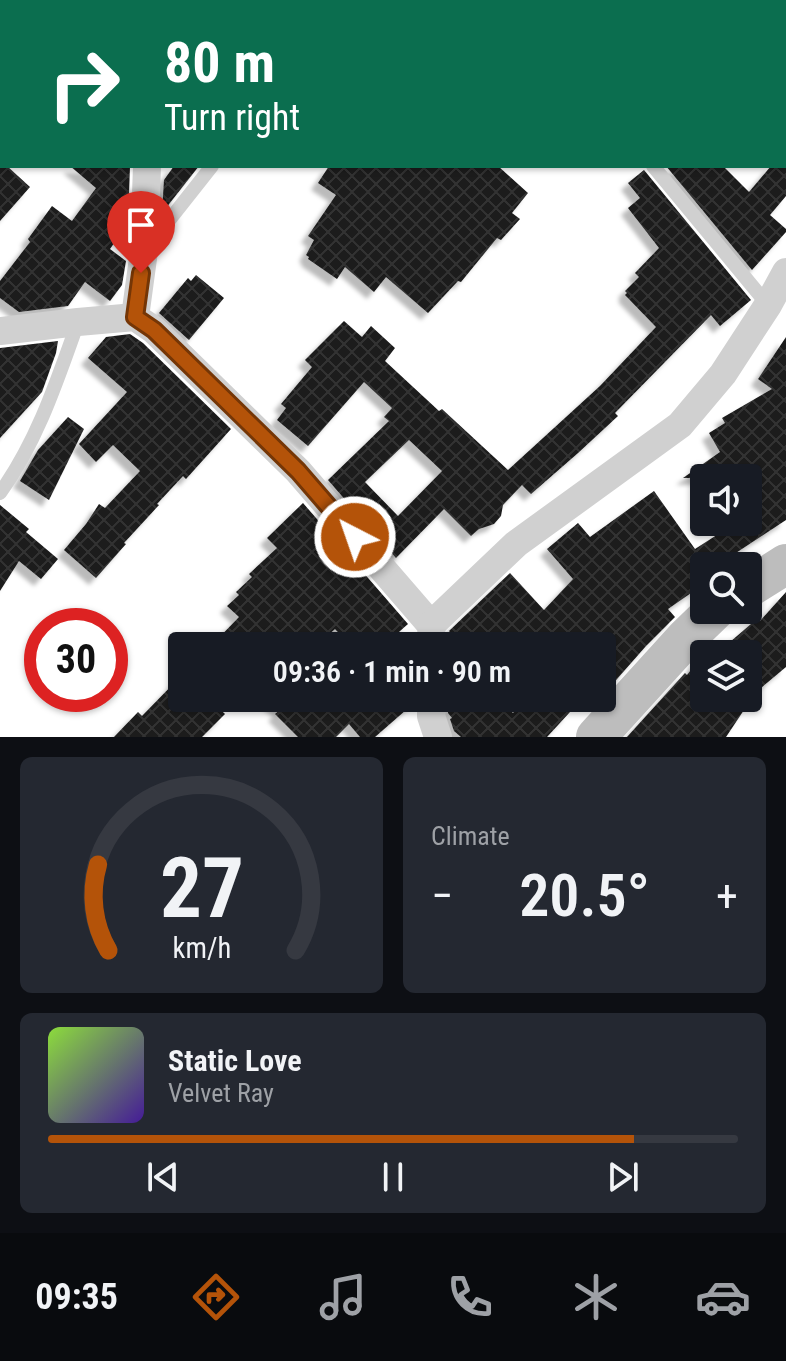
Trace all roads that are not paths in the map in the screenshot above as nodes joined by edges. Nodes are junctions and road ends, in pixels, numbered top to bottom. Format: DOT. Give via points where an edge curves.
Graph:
graph roads {
  1 [pos="147,168"];
  2 [pos="210,168"];
  3 [pos="655,168"];
  4 [pos="144,251"];
  5 [pos="786,272"];
  6 [pos="768,305"];
  7 [pos="135,317"];
  8 [pos="78,322"];
  9 [pos="0,331"];
  10 [pos="0,493"];
  11 [pos="786,564"];
  12 [pos="762,579"];
  13 [pos="701,624"];
  14 [pos="428,632"];
  15 [pos="435,632"];
  16 [pos="431,712"];
  17 [pos="438,737"];
  18 [pos="596,737"];
  1 -- 4 [label="street"];
  2 -- 4 [label="lane"];
  3 -- 6 [label="lane"];
  4 -- 7 [label="street"];
  5 -- 6 [label="street"];
  6 -- 15 [label="street" via="723,374 680,425 516,544"];
  7 -- 8 [label="street"];
  7 -- 14 [label="street" via="298,471"];
  8 -- 9 [label="street"];
  8 -- 10 [label="lane" via="46,411"];
  11 -- 12 [label="street"];
  13 -- 18 [label="street"];
  16 -- 17 [label="street"];
}
